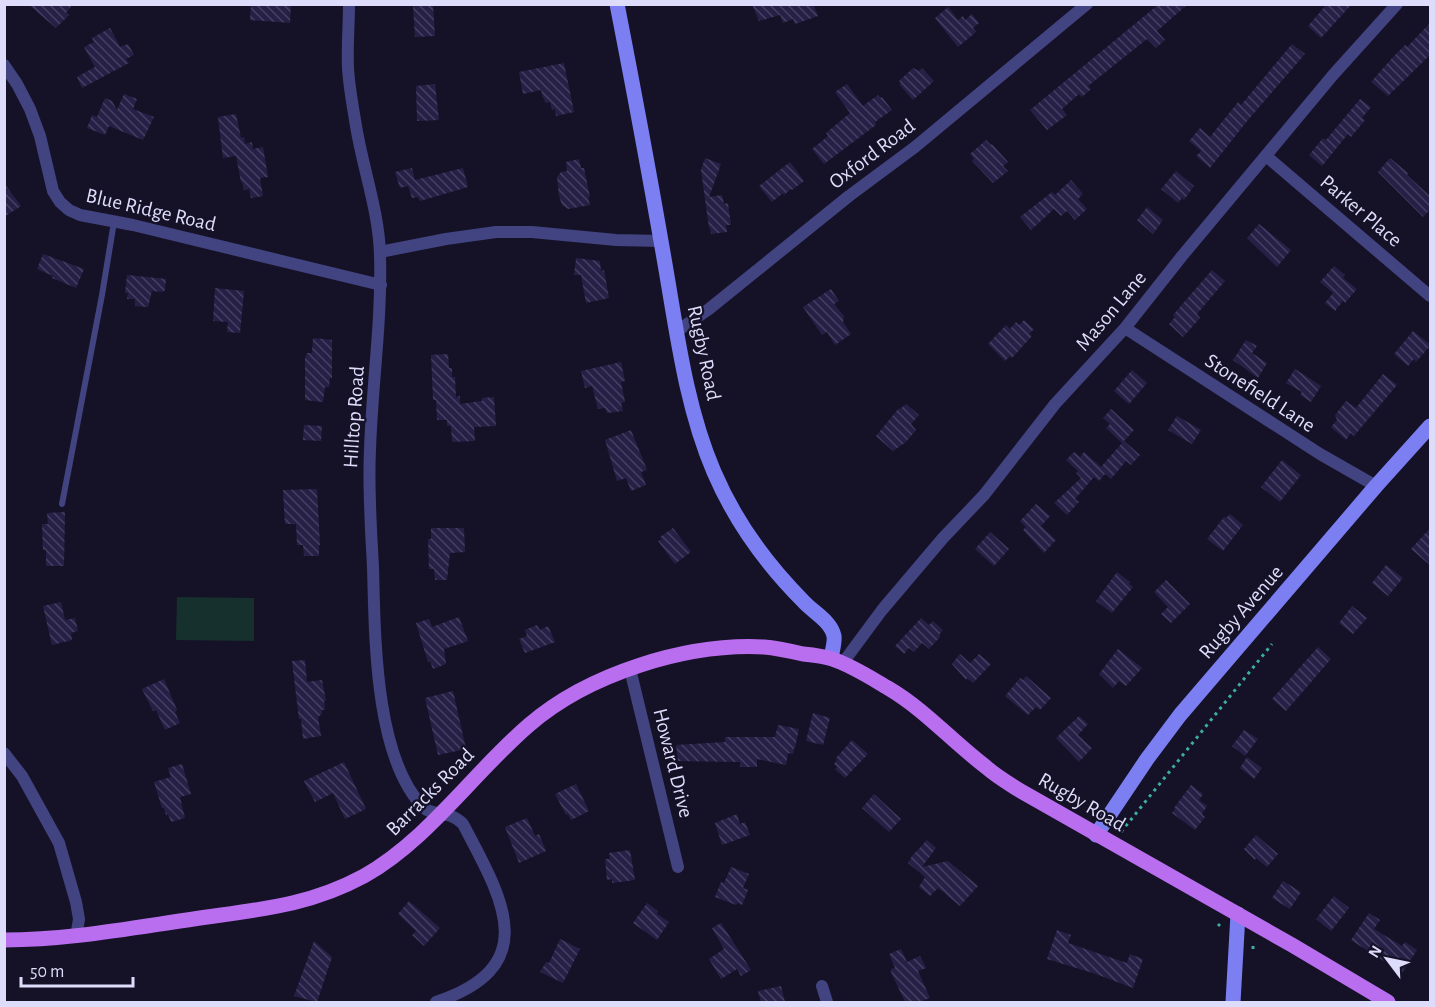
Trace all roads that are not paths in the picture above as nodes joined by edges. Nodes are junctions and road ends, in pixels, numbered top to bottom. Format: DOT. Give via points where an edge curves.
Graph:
graph roads {
  1 [pos="349,4"];
  2 [pos="617,4"];
  3 [pos="1087,4"];
  4 [pos="1397,4"];
  5 [pos="4,65"];
  6 [pos="1266,156"];
  7 [pos="114,221"];
  8 [pos="661,241"];
  9 [pos="380,252"];
  10 [pos="381,285"];
  11 [pos="1431,296"];
  12 [pos="1125,328"];
  13 [pos="677,331"];
  14 [pos="1431,426"];
  15 [pos="1376,486"];
  16 [pos="62,504"];
  17 [pos="837,661"];
  18 [pos="630,669"];
  19 [pos="4,753"];
  20 [pos="440,813"];
  21 [pos="1096,834"];
  22 [pos="678,867"];
  23 [pos="1238,914"];
  24 [pos="76,937"];
  25 [pos="4,940"];
  26 [pos="822,986"];
  27 [pos="436,1002"];
  28 [pos="827,1002"];
  29 [pos="1233,1002"];
  30 [pos="1388,1002"];
  1 -- 9 [label="street, Hilltop Road" via="348,68"];
  2 -- 8 [label="street, Rugby Road"];
  3 -- 13 [label="street, Oxford Road" via="915,147"];
  4 -- 6 [label="street, Mason Lane"];
  5 -- 7 [label="street, Blue Ridge Road" via="30,109 53,191 60,202 80,215"];
  6 -- 11 [label="street, Parker Place"];
  6 -- 12 [label="street, Mason Lane"];
  7 -- 10 [label="street, Blue Ridge Road"];
  7 -- 16 [label="lane"];
  8 -- 9 [label="street" via="496,232"];
  8 -- 13 [label="street, Rugby Road"];
  9 -- 10 [label="street, Hilltop Road"];
  10 -- 20 [label="street, Hilltop Road" via="370,449 376,660 399,769 424,808"];
  12 -- 15 [label="street, Stonefield Lane"];
  12 -- 17 [label="street, Mason Lane" via="1055,404 984,495 943,538 856,644"];
  13 -- 17 [label="street, Rugby Road" via="714,472 761,554 780,579 824,620 834,636"];
  14 -- 15 [label="street, Rugby Avenue"];
  15 -- 21 [label="street, Rugby Avenue" via="1180,715"];
  17 -- 18 [label="main road, Barracks Road" via="766,647 735,647"];
  17 -- 21 [label="main road, Rugby Road" via="889,689 1011,785"];
  18 -- 20 [label="main road, Barracks Road" via="580,690 538,718"];
  18 -- 22 [label="street, Howard Drive"];
  19 -- 24 [label="street" via="22,776 59,843 76,902"];
  20 -- 24 [label="main road, Barracks Road" via="392,858 328,893 263,911"];
  20 -- 27 [label="street, Hilltop Road" via="456,817 463,824 502,906 506,933 500,957 481,981"];
  21 -- 23 [label="main road, Rugby Road"];
  23 -- 29 [label="street"];
  23 -- 30 [label="main road, Rugby Road"];
  24 -- 25 [label="main road, Barracks Road"];
  26 -- 28 [label="street"];
}
